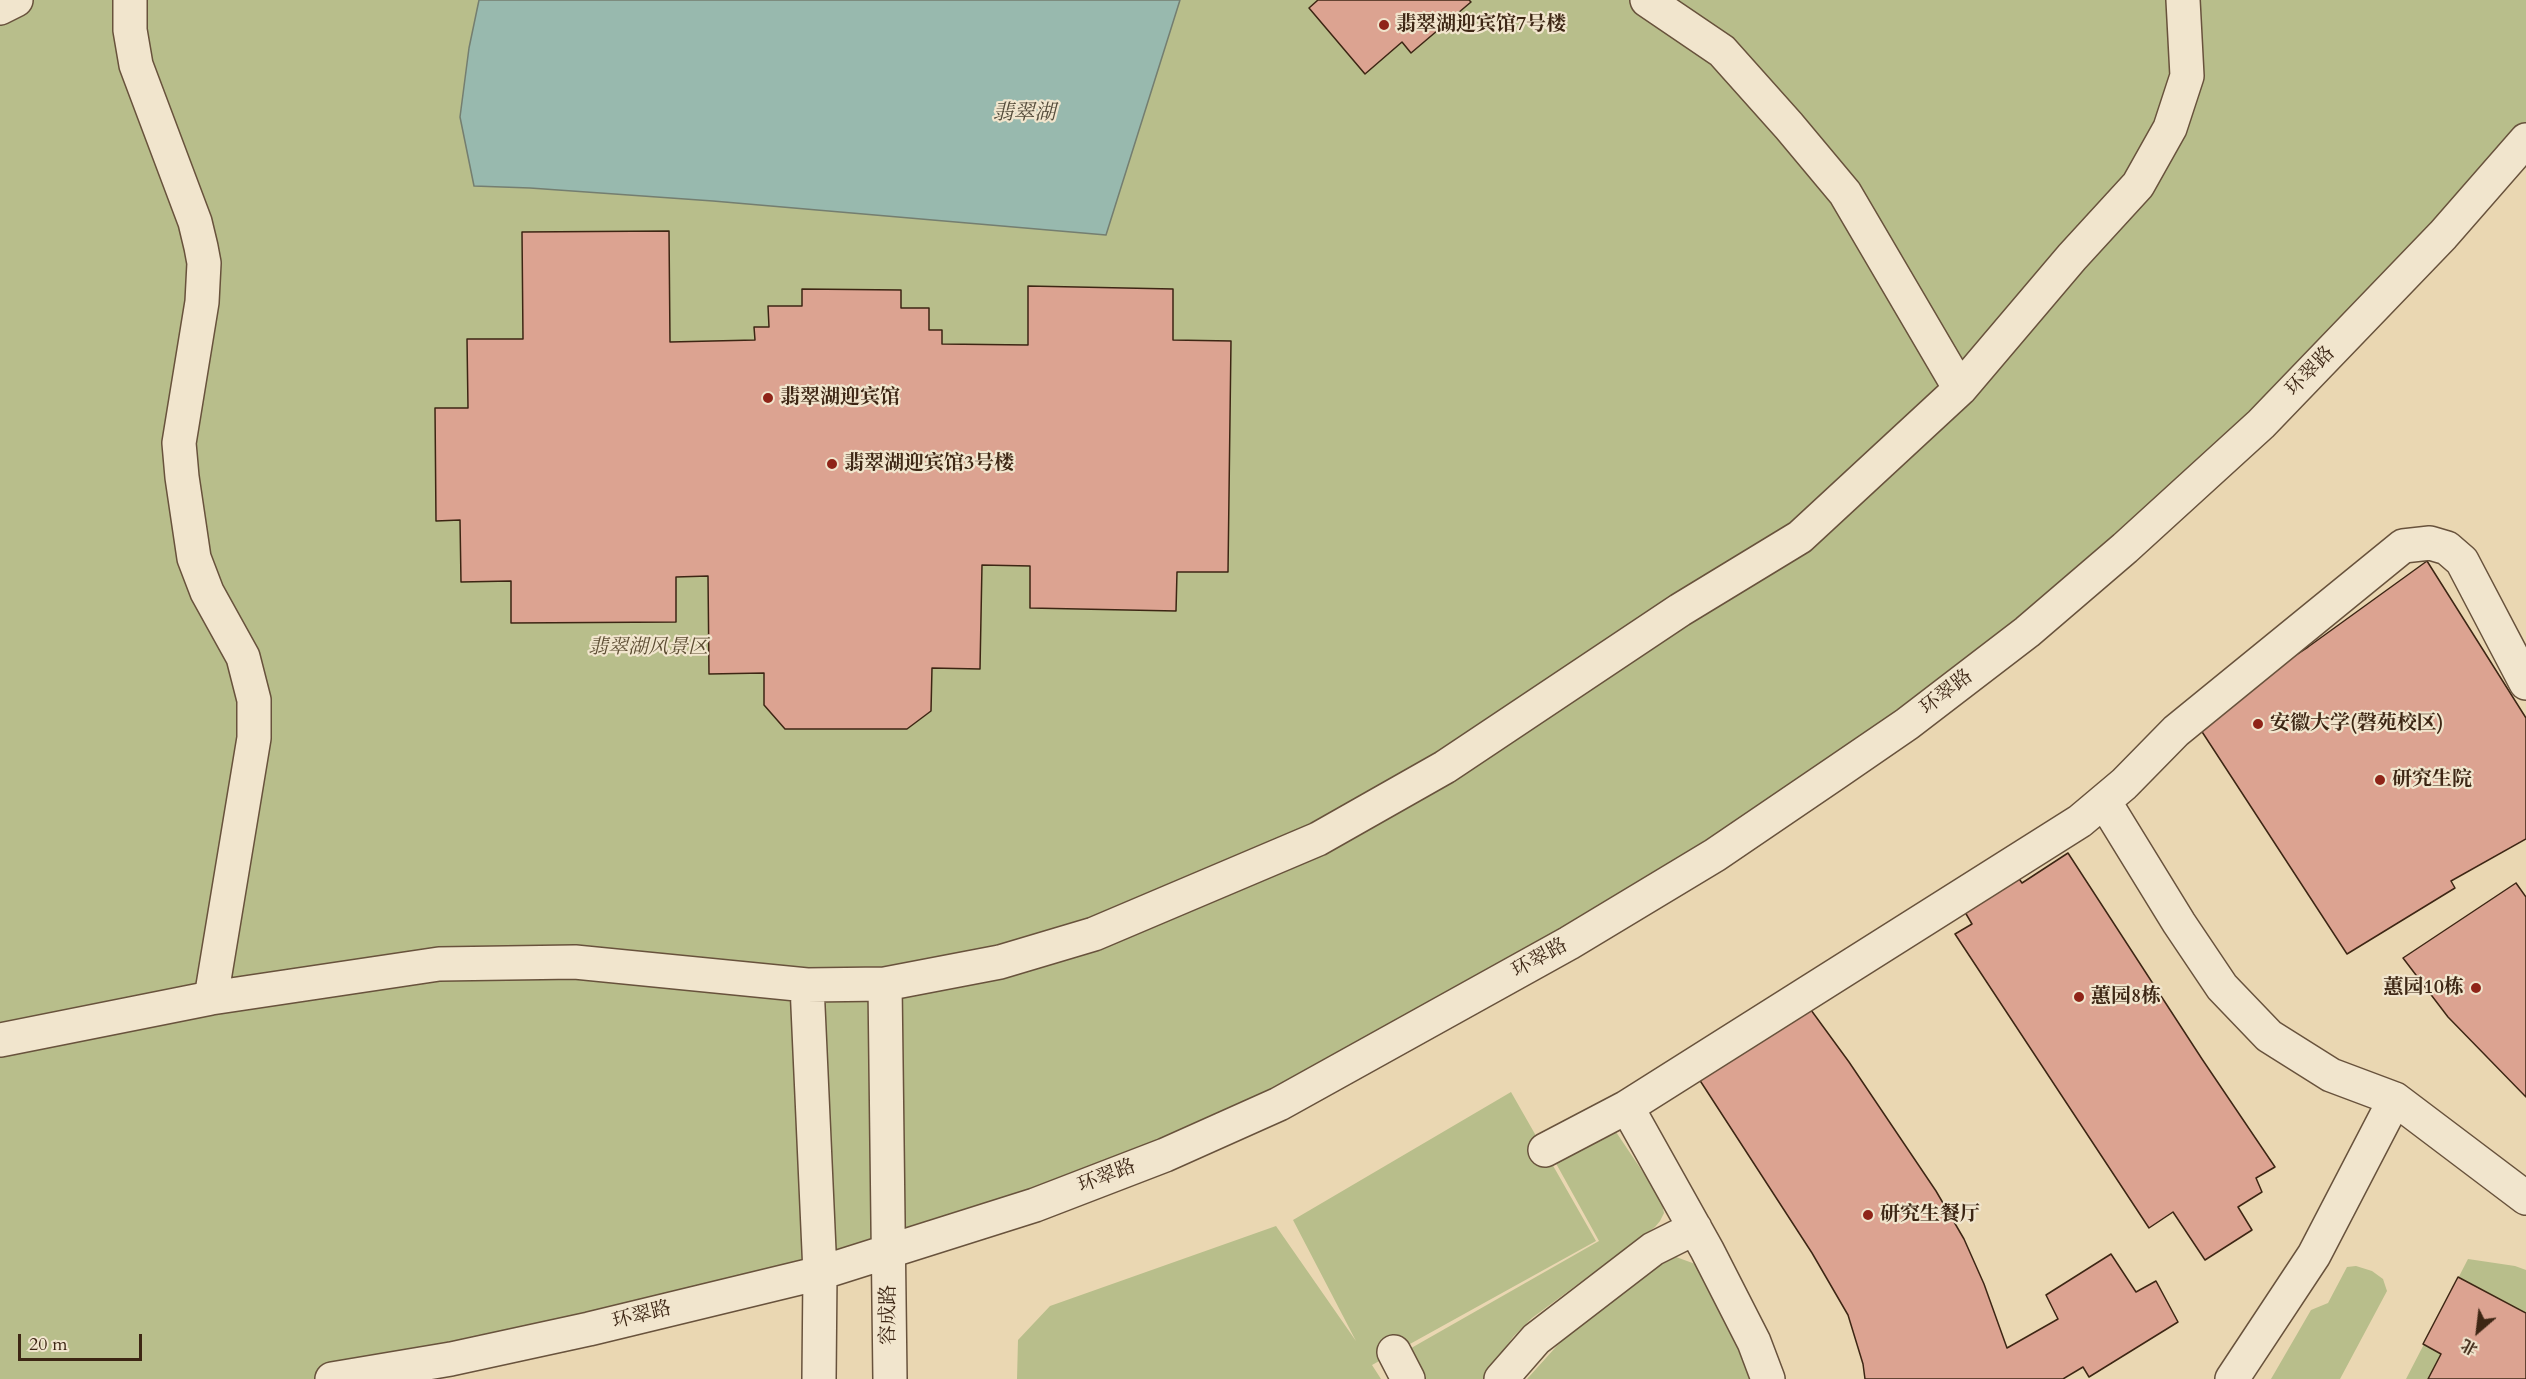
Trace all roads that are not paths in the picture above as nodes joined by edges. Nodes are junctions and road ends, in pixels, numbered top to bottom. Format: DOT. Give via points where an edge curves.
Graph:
graph roads {
  1 [pos="16,0"];
  2 [pos="1647,0"];
  3 [pos="2183,0"];
  4 [pos="123,3"];
  5 [pos="0,8"];
  6 [pos="2526,140"];
  7 [pos="1960,389"];
  8 [pos="2526,683"];
  9 [pos="2104,801"];
  10 [pos="885,984"];
  11 [pos="807,985"];
  12 [pos="211,998"];
  13 [pos="0,1040"];
  14 [pos="2395,1099"];
  15 [pos="1627,1107"];
  16 [pos="1545,1150"];
  17 [pos="2526,1198"];
  18 [pos="1695,1228"];
  19 [pos="889,1251"];
  20 [pos="820,1273"];
  21 [pos="332,1379"];
  22 [pos="819,1379"];
  23 [pos="890,1379"];
  24 [pos="1501,1379"];
  25 [pos="1768,1379"];
  26 [pos="2232,1379"];
  1 -- 5 [label="street"];
  2 -- 7 [label="street" via="1722,51 1845,193"];
  3 -- 7 [label="street" via="2187,76 2170,128 2138,185"];
  4 -- 12 [label="street" via="136,65 195,222 204,263 202,302 179,443 195,558 207,592 243,657 254,700 254,738"];
  6 -- 19 [label="street, 环翠路" via="2443,236 2261,424 2027,632 1837,772 1714,855 1569,943 1279,1104 1165,1155 1046,1201"];
  7 -- 10 [label="street" via="1800,537 1680,610 1445,767 1318,839 1094,934 1000,962"];
  8 -- 9 [label="street" via="2462,561 2447,548 2430,543 2403,546 2176,731"];
  9 -- 14 [label="street" via="2222,987 2253,1020 2269,1036 2331,1075"];
  9 -- 15 [label="street" via="2080,821"];
  10 -- 11 [label="street"];
  10 -- 19 [label="street, 容成路"];
  11 -- 12 [label="street" via="575,962 439,964"];
  11 -- 20 [label="street"];
  12 -- 13 [label="street"];
  14 -- 17 [label="street"];
  14 -- 26 [label="street" via="2314,1255"];
  15 -- 16 [label="street"];
  15 -- 18 [label="street"];
  18 -- 24 [label="street" via="1653,1249 1544,1333"];
  18 -- 25 [label="street" via="1754,1342"];
  19 -- 20 [label="street, 环翠路"];
  19 -- 23 [label="street, 容成路"];
  20 -- 21 [label="street, 环翠路" via="451,1359"];
  20 -- 22 [label="street"];
}
